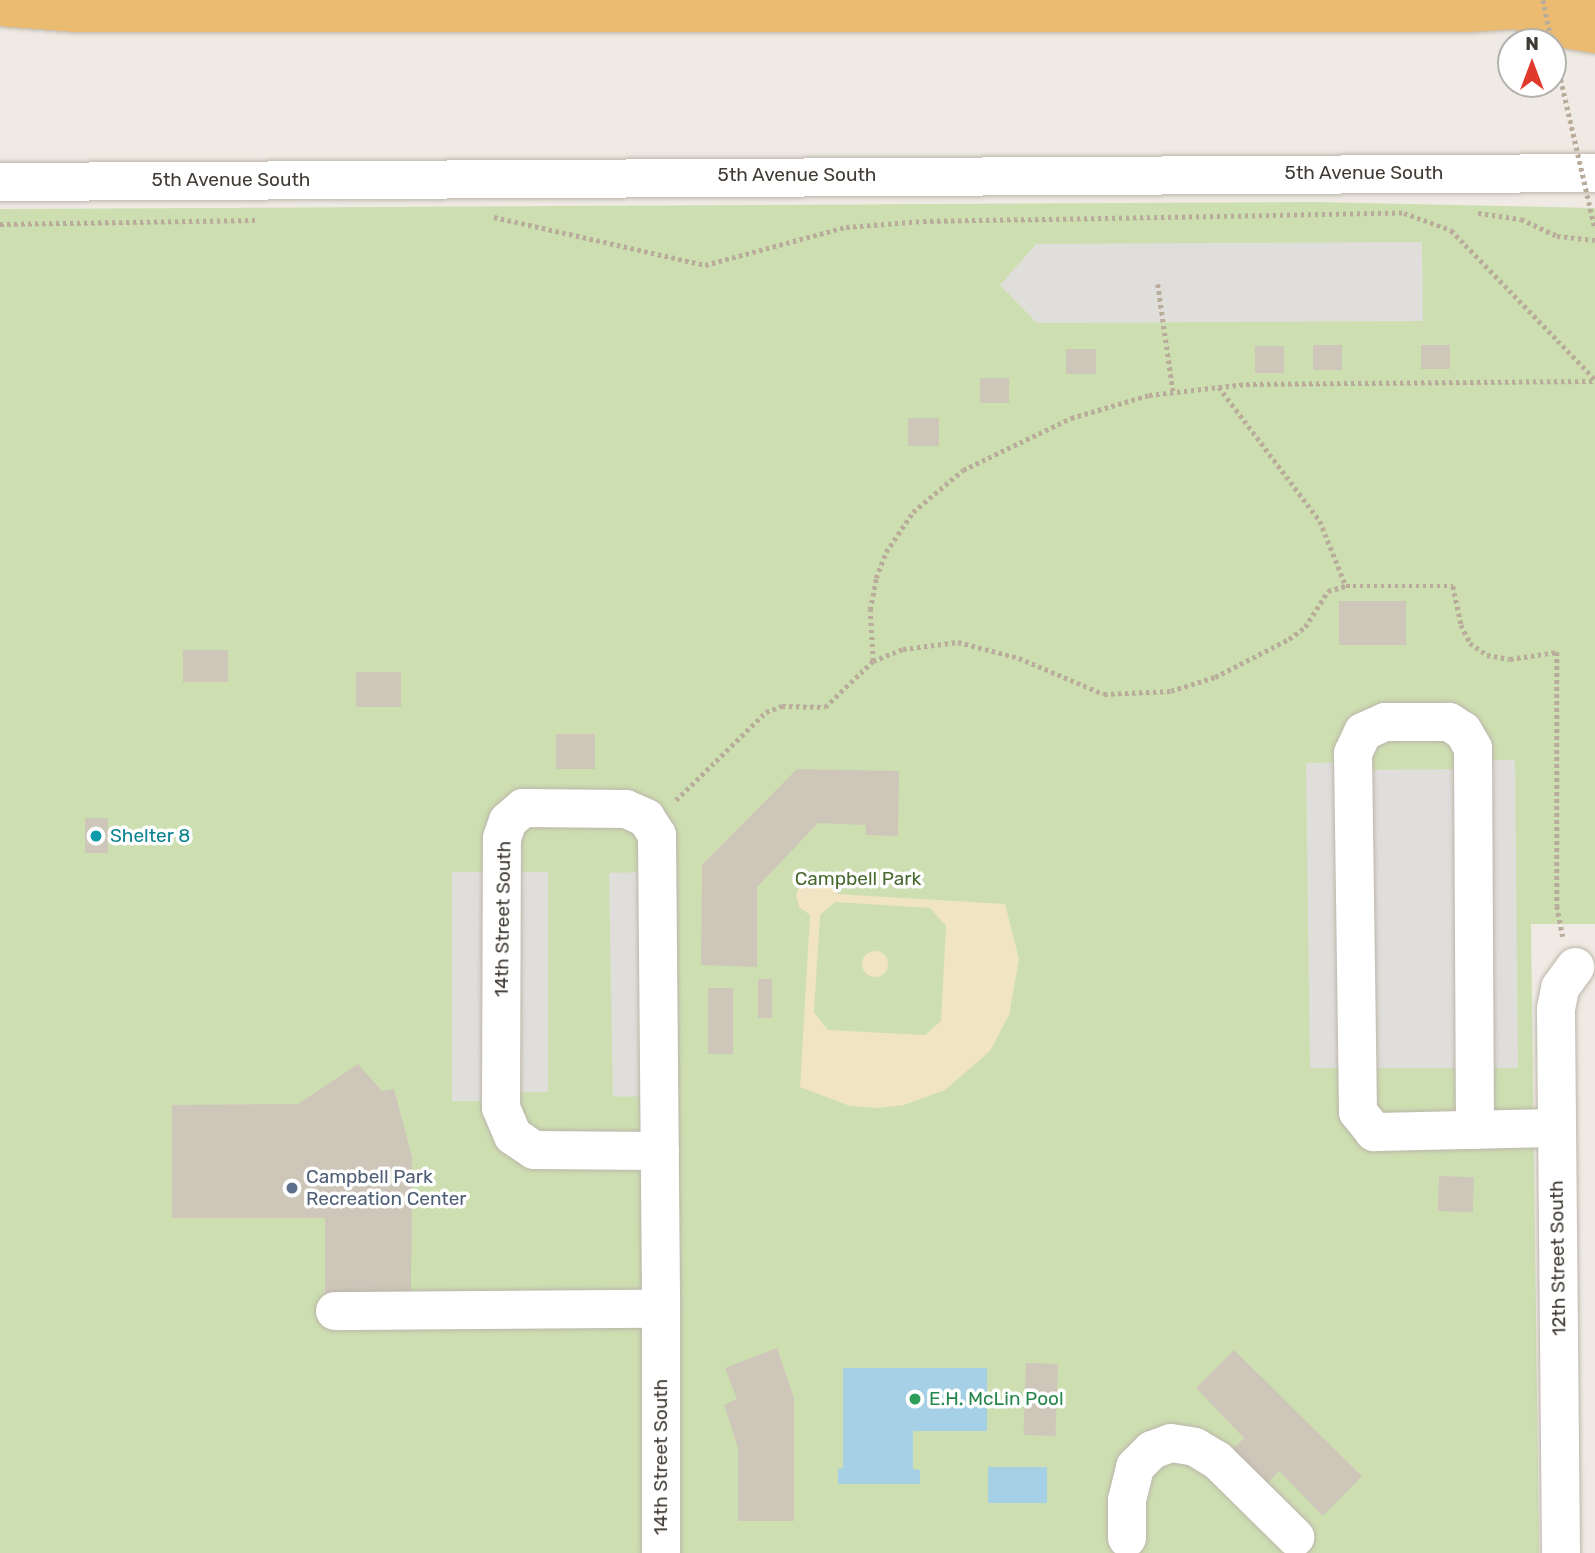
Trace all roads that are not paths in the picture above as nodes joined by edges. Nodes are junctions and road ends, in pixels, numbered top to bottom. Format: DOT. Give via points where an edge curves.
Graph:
graph roads {
  1 [pos="1595,5"];
  2 [pos="0,7"];
  3 [pos="76,13"];
  4 [pos="1467,13"];
  5 [pos="0,21"];
  6 [pos="1595,34"];
  7 [pos="1595,173"];
  8 [pos="0,182"];
  9 [pos="1575,967"];
  10 [pos="1556,1128"];
  11 [pos="1475,1130"];
  12 [pos="660,1151"];
  13 [pos="662,1309"];
  14 [pos="335,1311"];
  15 [pos="1295,1537"];
  16 [pos="1127,1538"];
  17 [pos="662,1553"];
  18 [pos="1561,1553"];
  1 -- 4 [label="highway"];
  2 -- 3 [label="highway"];
  3 -- 4 [label="highway"];
  3 -- 5 [label="highway"];
  4 -- 6 [label="highway"];
  7 -- 8 [label="street, 5th Avenue South"];
  9 -- 10 [label="street, 12th Street South" via="1560,988 1556,1009"];
  10 -- 11 [label="street"];
  10 -- 18 [label="street, 12th Street South"];
  11 -- 11 [label="street" via="1374,1132 1358,1112 1353,753 1363,732 1385,722 1449,722 1463,731 1474,748"];
  12 -- 12 [label="street, 14th Street South" via="534,1150 513,1136 501,1101 502,838 508,821 523,808 626,809 646,818 657,835"];
  12 -- 13 [label="street, 14th Street South"];
  13 -- 14 [label="street"];
  13 -- 17 [label="street, 14th Street South"];
  15 -- 16 [label="street" via="1217,1460 1195,1447 1171,1443 1152,1450 1135,1467 1127,1500"];
}
